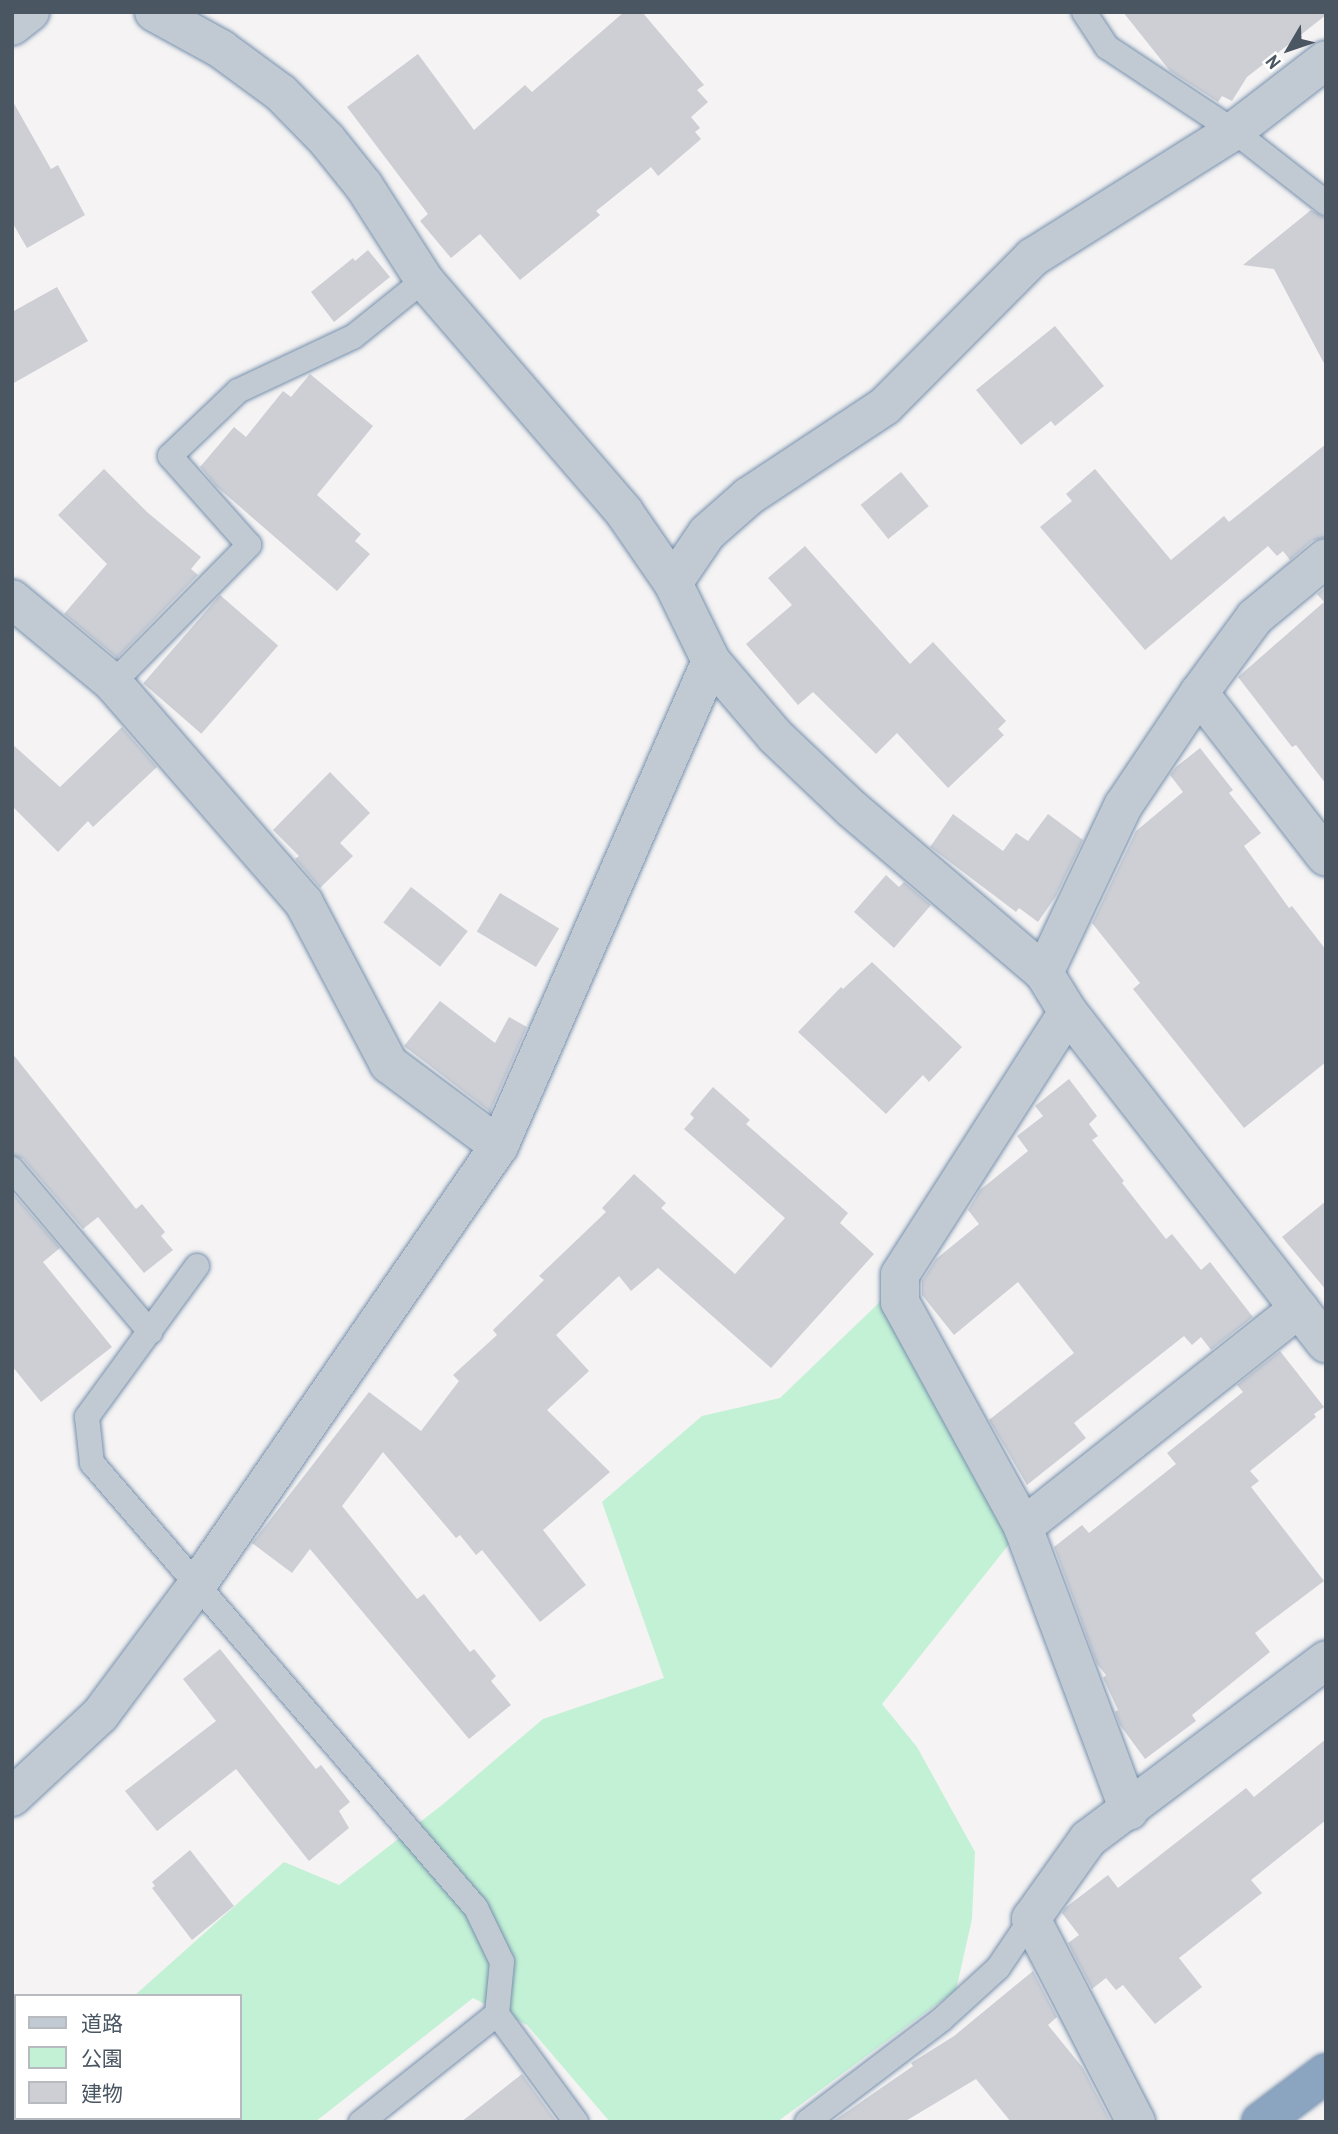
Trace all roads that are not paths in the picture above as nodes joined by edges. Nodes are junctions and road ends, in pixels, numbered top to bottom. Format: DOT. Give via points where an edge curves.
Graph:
graph roads {
  1 [pos="30,12"];
  2 [pos="154,12"];
  3 [pos="1084,12"];
  4 [pos="12,26"];
  5 [pos="1326,60"];
  6 [pos="1234,131"];
  7 [pos="1326,203"];
  8 [pos="424,280"];
  9 [pos="1326,558"];
  10 [pos="673,583"];
  11 [pos="12,599"];
  12 [pos="711,661"];
  13 [pos="113,683"];
  14 [pos="1199,693"];
  15 [pos="1326,857"];
  16 [pos="1044,973"];
  17 [pos="1068,1012"];
  18 [pos="499,1146"];
  19 [pos="12,1169"];
  20 [pos="197,1266"];
  21 [pos="1299,1308"];
  22 [pos="150,1332"];
  23 [pos="1326,1343"];
  24 [pos="1023,1527"];
  25 [pos="197,1585"];
  26 [pos="1326,1660"];
  27 [pos="12,1797"];
  28 [pos="1129,1811"];
  29 [pos="1031,1919"];
  30 [pos="497,2014"];
  31 [pos="1326,2073"];
  32 [pos="361,2122"];
  33 [pos="576,2122"];
  34 [pos="807,2122"];
  35 [pos="1136,2122"];
  36 [pos="1261,2122"];
  1 -- 4 [label="street"];
  2 -- 8 [label="street" via="222,49 281,93 365,186"];
  3 -- 6 [label="lane" via="1107,47"];
  5 -- 6 [label="street"];
  6 -- 7 [label="lane"];
  6 -- 10 [label="street" via="1033,257 885,406 749,496 707,533"];
  8 -- 10 [label="street" via="624,512"];
  8 -- 13 [label="lane" via="353,337 238,391 170,456 249,545"];
  9 -- 14 [label="street" via="1255,617"];
  10 -- 12 [label="street"];
  11 -- 13 [label="street"];
  12 -- 16 [label="street" via="775,736 852,809"];
  12 -- 18 [label="street"];
  13 -- 18 [label="street" via="304,903 389,1065"];
  14 -- 15 [label="street"];
  14 -- 16 [label="street" via="1123,806"];
  16 -- 17 [label="street"];
  17 -- 21 [label="street"];
  17 -- 24 [label="street" via="900,1275 900,1302"];
  18 -- 25 [label="street"];
  19 -- 22 [label="lane"];
  20 -- 22 [label="lane"];
  21 -- 23 [label="street"];
  21 -- 24 [label="street"];
  22 -- 25 [label="lane" via="87,1417 92,1463"];
  24 -- 28 [label="street"];
  25 -- 27 [label="street" via="100,1715"];
  25 -- 30 [label="lane" via="476,1908 502,1962"];
  26 -- 28 [label="street"];
  28 -- 29 [label="street" via="1088,1839"];
  29 -- 34 [label="lane" via="998,1968 941,2020"];
  29 -- 35 [label="street"];
  30 -- 32 [label="lane"];
  30 -- 33 [label="lane"];
  31 -- 36 [label="highway"];
}
